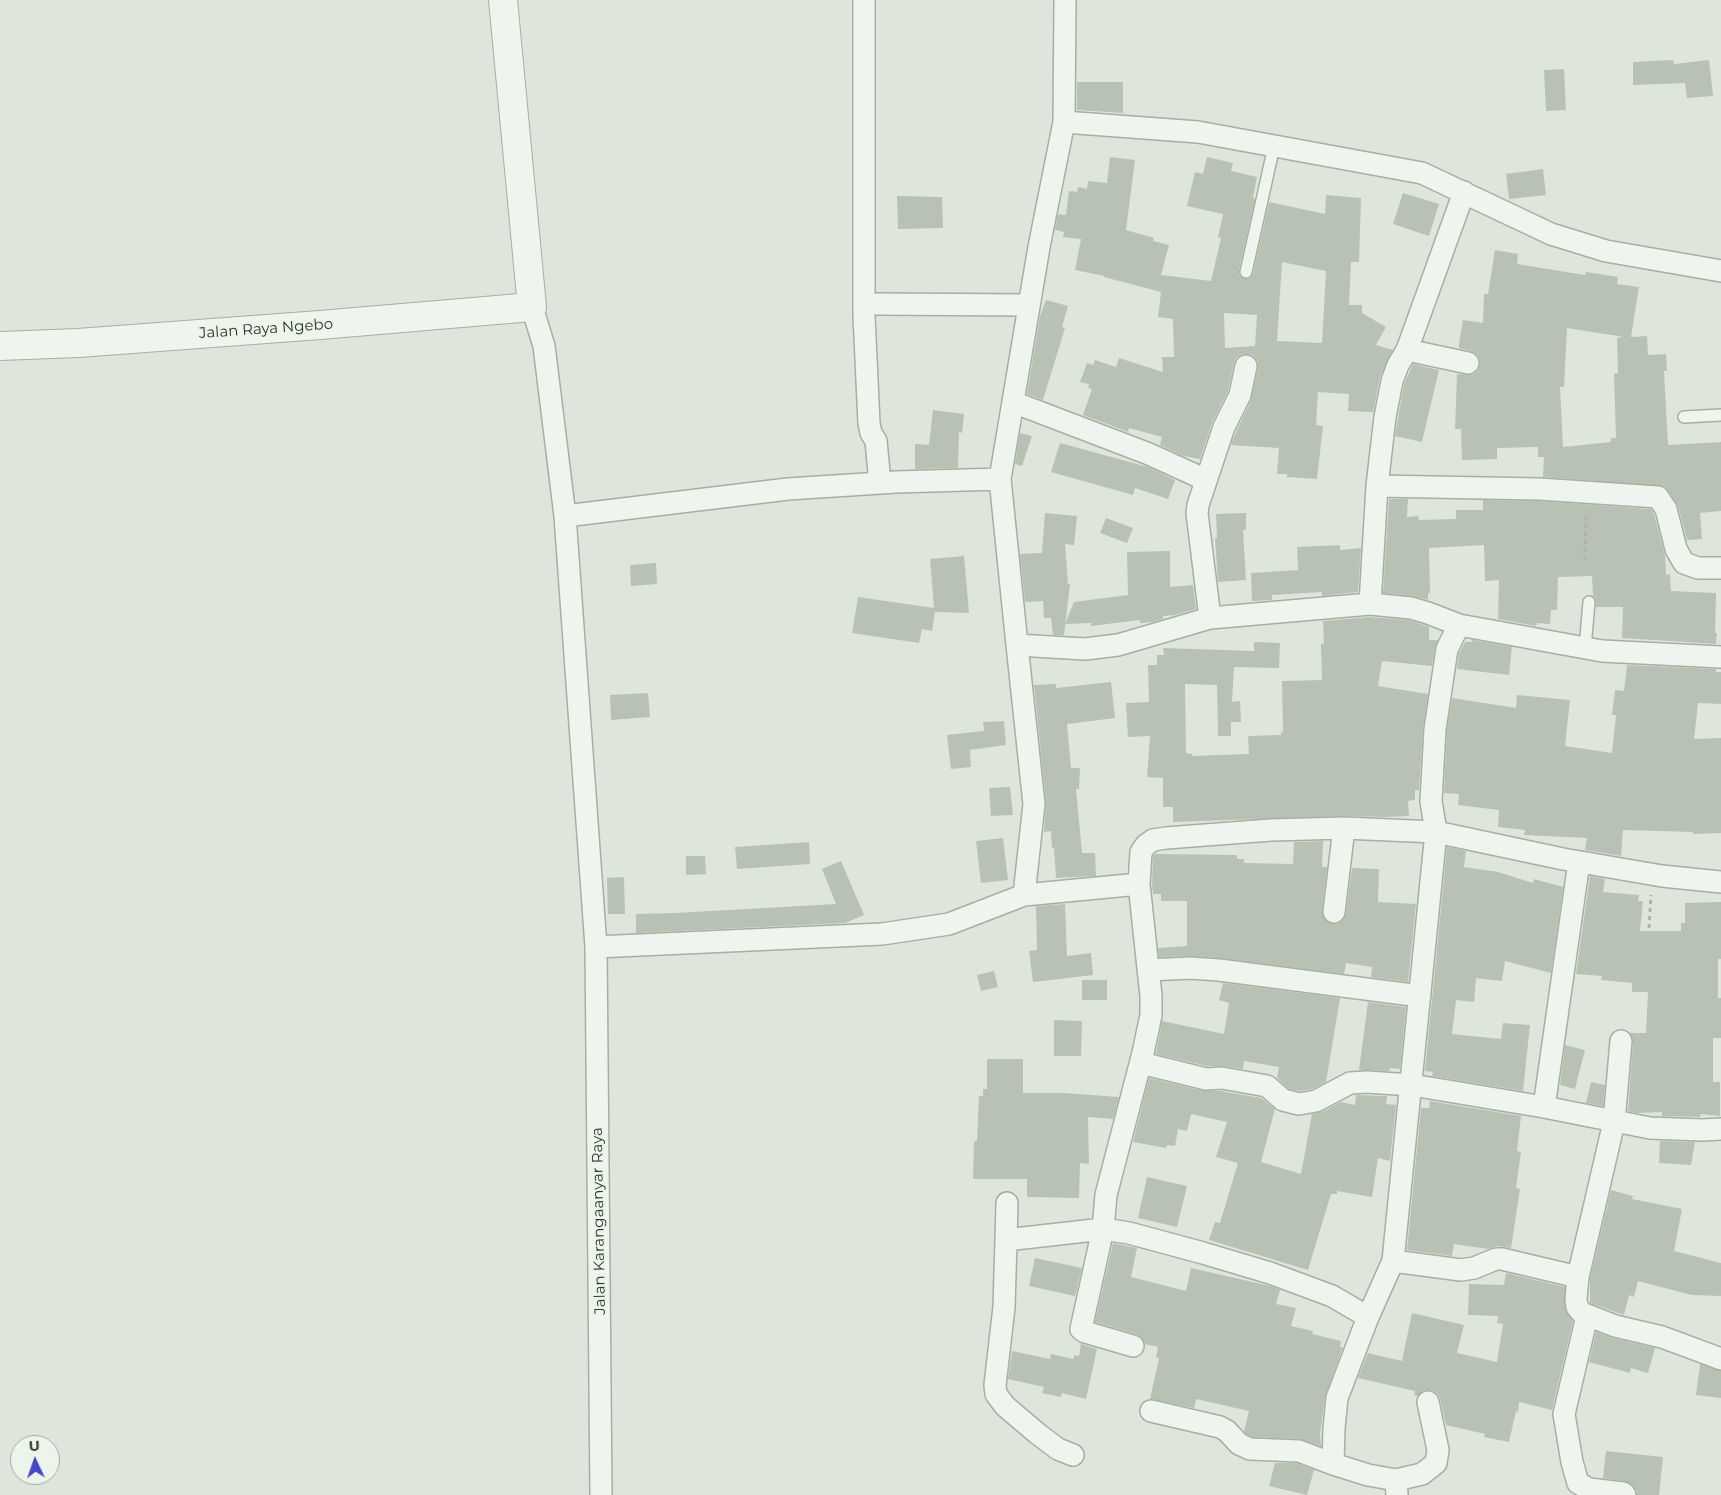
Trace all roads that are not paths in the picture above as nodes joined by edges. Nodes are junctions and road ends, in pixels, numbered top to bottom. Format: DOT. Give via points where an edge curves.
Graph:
graph roads {
  1 [pos="503,0"];
  2 [pos="864,0"];
  3 [pos="1065,0"];
  4 [pos="1064,122"];
  5 [pos="1274,146"];
  6 [pos="1464,192"];
  7 [pos="1721,271"];
  8 [pos="1246,272"];
  9 [pos="877,304"];
  10 [pos="1029,305"];
  11 [pos="532,307"];
  12 [pos="0,346"];
  13 [pos="1407,350"];
  14 [pos="1468,363"];
  15 [pos="1246,366"];
  16 [pos="1013,402"];
  17 [pos="1721,415"];
  18 [pos="1684,417"];
  19 [pos="1000,479"];
  20 [pos="1206,480"];
  21 [pos="880,483"];
  22 [pos="1377,486"];
  23 [pos="565,516"];
  24 [pos="1721,568"];
  25 [pos="1589,602"];
  26 [pos="1370,604"];
  27 [pos="1210,618"];
  28 [pos="1459,625"];
  29 [pos="1017,645"];
  30 [pos="1585,648"];
  31 [pos="1721,658"];
  32 [pos="1344,828"];
  33 [pos="1436,832"];
  34 [pos="1579,862"];
  35 [pos="1721,882"];
  36 [pos="1139,884"];
  37 [pos="1024,895"];
  38 [pos="1334,912"];
  39 [pos="596,947"];
  40 [pos="1148,970"];
  41 [pos="1420,996"];
  42 [pos="1621,1041"];
  43 [pos="1141,1063"];
  44 [pos="1412,1085"];
  45 [pos="1544,1107"];
  46 [pos="1614,1122"];
  47 [pos="1721,1129"];
  48 [pos="1007,1203"];
  49 [pos="1102,1229"];
  50 [pos="1006,1240"];
  51 [pos="1394,1261"];
  52 [pos="1578,1277"];
  53 [pos="1587,1316"];
  54 [pos="1368,1317"];
  55 [pos="1133,1346"];
  56 [pos="1721,1359"];
  57 [pos="1428,1402"];
  58 [pos="1151,1411"];
  59 [pos="1073,1455"];
  60 [pos="1333,1464"];
  61 [pos="1396,1487"];
  62 [pos="601,1495"];
  63 [pos="1626,1495"];
  1 -- 11 [label="street"];
  2 -- 21 [label="street" via="864,316 869,423 876,441"];
  3 -- 4 [label="street"];
  4 -- 5 [label="street" via="1198,132"];
  4 -- 10 [label="street"];
  5 -- 6 [label="street" via="1422,173"];
  5 -- 8 [label="lane"];
  6 -- 7 [label="street" via="1551,234 1606,251"];
  6 -- 13 [label="street"];
  9 -- 10 [label="street"];
  10 -- 16 [label="street"];
  11 -- 12 [label="street, Jalan Raya Ngebo"];
  11 -- 23 [label="street, Jalan Karangaanyar Raya" via="544,346"];
  13 -- 14 [label="street"];
  13 -- 22 [label="street" via="1392,381"];
  15 -- 20 [label="street" via="1240,395 1224,427"];
  16 -- 19 [label="street"];
  16 -- 20 [label="street" via="1149,454"];
  17 -- 18 [label="lane"];
  19 -- 21 [label="street"];
  19 -- 29 [label="street"];
  20 -- 27 [label="street" via="1197,513"];
  21 -- 23 [label="street" via="788,489"];
  22 -- 24 [label="street" via="1539,489 1658,497 1666,509 1676,549 1684,563 1698,568"];
  22 -- 26 [label="street"];
  23 -- 39 [label="street, Jalan Karangaanyar Raya"];
  25 -- 30 [label="lane"];
  26 -- 27 [label="street"];
  26 -- 28 [label="street" via="1411,608"];
  27 -- 29 [label="street" via="1118,646 1085,649"];
  28 -- 30 [label="street"];
  28 -- 33 [label="street" via="1447,649 1435,729 1431,801"];
  29 -- 37 [label="street" via="1034,804"];
  30 -- 31 [label="street"];
  32 -- 33 [label="street"];
  32 -- 36 [label="street" via="1239,832 1153,840 1141,852"];
  32 -- 38 [label="street"];
  33 -- 34 [label="street"];
  33 -- 41 [label="street"];
  34 -- 35 [label="street" via="1653,875"];
  34 -- 45 [label="street"];
  36 -- 37 [label="street"];
  36 -- 40 [label="street"];
  37 -- 39 [label="street" via="949,924 882,934"];
  39 -- 62 [label="street, Jalan Karangaanyar Raya"];
  40 -- 41 [label="street" via="1219,970"];
  40 -- 43 [label="street" via="1151,1015"];
  41 -- 44 [label="street"];
  42 -- 46 [label="street"];
  43 -- 44 [label="street" via="1206,1079 1222,1078 1268,1086 1283,1100 1299,1104 1316,1101 1356,1082"];
  43 -- 49 [label="street" via="1106,1195"];
  44 -- 45 [label="street"];
  44 -- 51 [label="street"];
  45 -- 46 [label="street"];
  46 -- 47 [label="street" via="1650,1128"];
  46 -- 52 [label="street"];
  48 -- 50 [label="street"];
  49 -- 50 [label="street"];
  49 -- 54 [label="street" via="1270,1273 1332,1296"];
  49 -- 55 [label="street" via="1081,1329"];
  50 -- 59 [label="street" via="996,1394 1038,1434 1058,1449"];
  51 -- 52 [label="street" via="1461,1270 1502,1259"];
  51 -- 54 [label="street"];
  52 -- 53 [label="street" via="1577,1307"];
  53 -- 56 [label="street" via="1662,1337"];
  53 -- 63 [label="street" via="1564,1414 1572,1462 1578,1483 1589,1489"];
  54 -- 60 [label="street" via="1338,1398"];
  57 -- 61 [label="street" via="1438,1450 1436,1463"];
  58 -- 60 [label="street" via="1220,1427 1238,1444 1250,1449 1291,1450"];
  60 -- 61 [label="street"];
}
